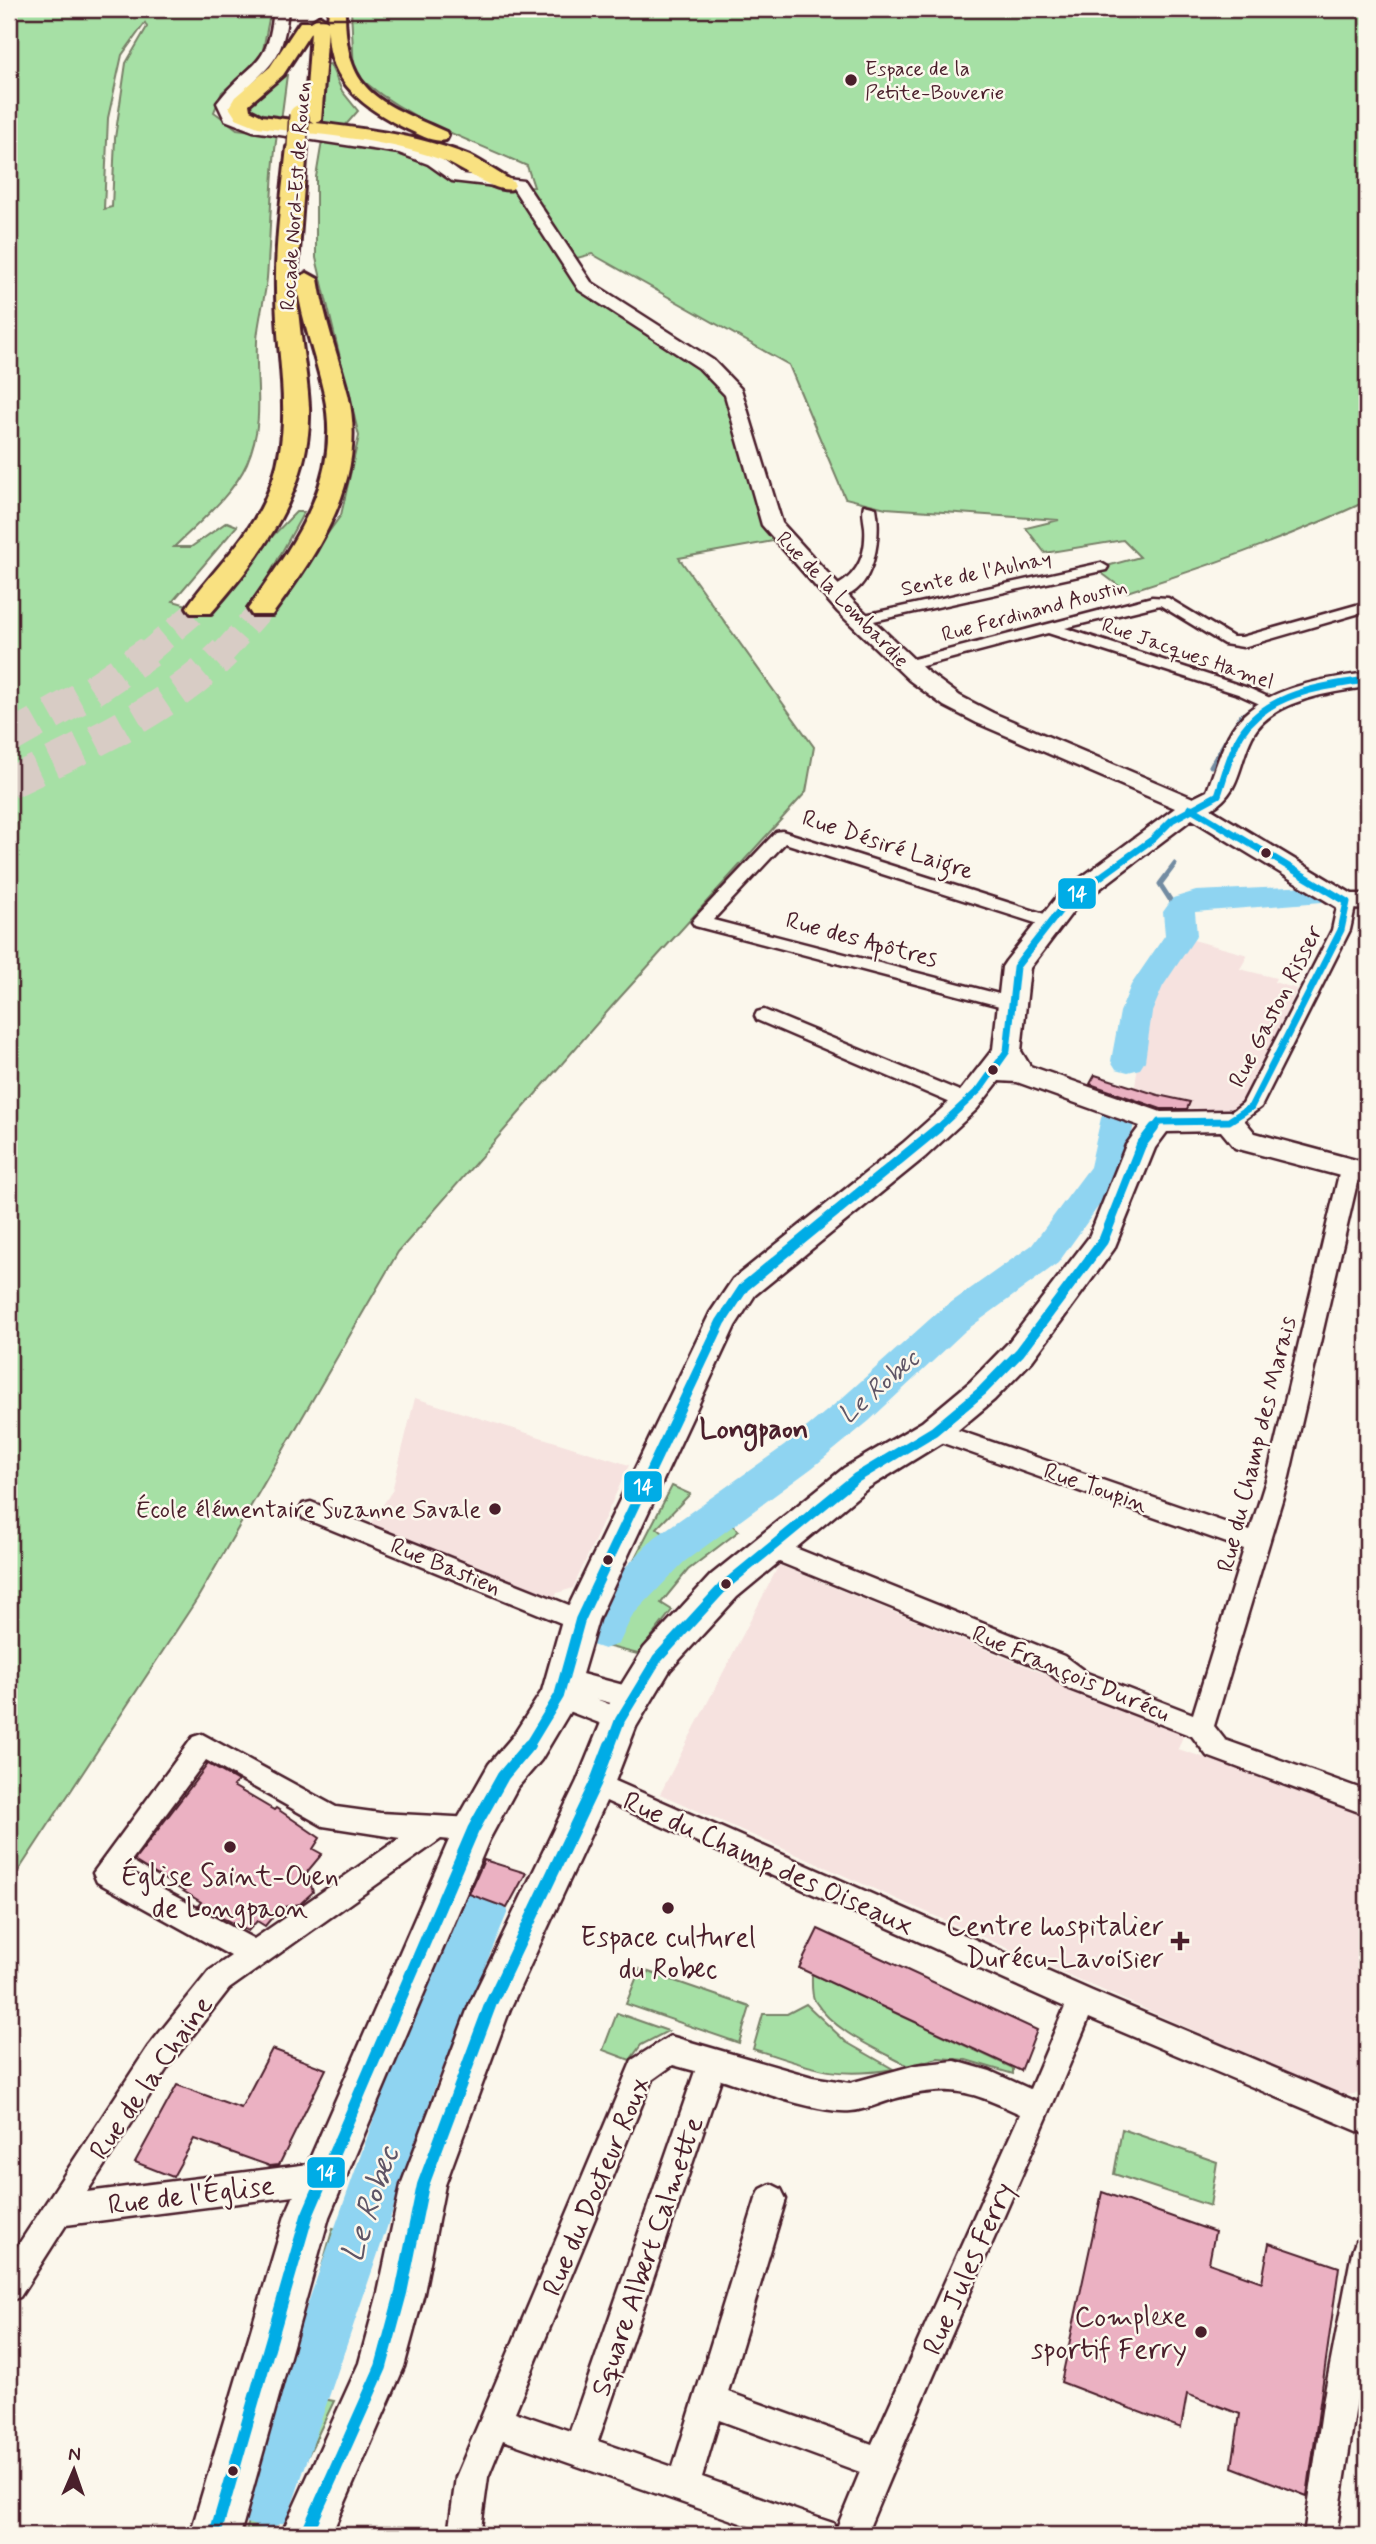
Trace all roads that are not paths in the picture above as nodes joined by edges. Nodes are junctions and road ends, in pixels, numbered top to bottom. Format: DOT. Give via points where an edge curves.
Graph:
graph roads {
  1 [pos="281,9"];
  2 [pos="321,9"];
  3 [pos="337,9"];
  4 [pos="307,17"];
  5 [pos="307,116"];
  6 [pos="304,148"];
  7 [pos="512,184"];
  8 [pos="869,508"];
  9 [pos="1101,567"];
  10 [pos="833,593"];
  11 [pos="1367,606"];
  12 [pos="201,607"];
  13 [pos="262,609"];
  14 [pos="860,620"];
  15 [pos="1049,628"];
  16 [pos="907,665"];
  17 [pos="1367,680"];
  18 [pos="1273,705"];
  19 [pos="1191,808"];
  20 [pos="1357,902"];
  21 [pos="701,922"];
  22 [pos="1051,922"];
  23 [pos="1011,1003"];
  24 [pos="764,1016"];
  25 [pos="1005,1065"];
  26 [pos="967,1102"];
  27 [pos="1229,1121"];
  28 [pos="1159,1122"];
  29 [pos="1359,1171"];
  30 [pos="934,1431"];
  31 [pos="311,1511"];
  32 [pos="1259,1544"];
  33 [pos="769,1548"];
  34 [pos="580,1620"];
  35 [pos="561,1688"];
  36 [pos="626,1709"];
  37 [pos="1200,1728"];
  38 [pos="595,1784"];
  39 [pos="1367,1803"];
  40 [pos="455,1829"];
  41 [pos="256,1955"];
  42 [pos="1082,2001"];
  43 [pos="713,2061"];
  44 [pos="1039,2109"];
  45 [pos="1367,2121"];
  46 [pos="325,2177"];
  47 [pos="771,2199"];
  48 [pos="58,2211"];
  49 [pos="1367,2252"];
  50 [pos="9,2286"];
  51 [pos="709,2401"];
  52 [pos="495,2421"];
  53 [pos="579,2451"];
  54 [pos="879,2463"];
  55 [pos="683,2487"];
  56 [pos="215,2535"];
  57 [pos="306,2535"];
  58 [pos="464,2535"];
  59 [pos="821,2535"];
  60 [pos="850,2535"];
  61 [pos="1320,2535"];
  1 -- 7 [label="main road" via="275,53 225,103 230,117 253,126 402,149 434,161 458,178"];
  2 -- 5 [label="highway, Rocade Nord-Est de Rouen"];
  3 -- 7 [label="highway" via="340,62 358,90 393,115 471,151"];
  4 -- 5 [label="highway, Rocade Nord-Est de Rouen"];
  4 -- 7 [label="highway" via="277,71 241,101 238,107 243,114 269,123 433,150"];
  5 -- 6 [label="highway, Rocade Nord-Est de Rouen"];
  6 -- 12 [label="highway, Rocade Nord-Est de Rouen" via="286,279 297,397 295,450 261,534"];
  6 -- 13 [label="highway, Rocade Nord-Est de Rouen" via="305,262 313,319 336,396 341,452 330,500 317,529"];
  7 -- 10 [label="main road, Rue de la Lombardie" via="531,204 585,286 706,364 734,393 772,525"];
  8 -- 10 [label="street" via="873,524 865,569 852,586"];
  9 -- 14 [label="street, Sente de l'Aulnay"];
  10 -- 14 [label="main road, Rue de la Lombardie"];
  11 -- 15 [label="street, Rue Ferdinand Aoustin" via="1244,642 1229,641 1163,601"];
  14 -- 16 [label="main road, Rue de la Lombardie"];
  15 -- 16 [label="street, Rue Ferdinand Aoustin"];
  15 -- 18 [label="street, Rue Jacques Hamel"];
  16 -- 19 [label="main road, Rue de la Lombardie" via="967,709 1152,786"];
  17 -- 18 [label="main road" via="1308,689"];
  18 -- 19 [label="main road" via="1256,715 1241,734 1218,794"];
  19 -- 20 [label="main road, Rue de la Lombardie"];
  19 -- 22 [label="main road" via="1068,900"];
  20 -- 27 [label="street, Rue Gaston Risser" via="1251,1107"];
  21 -- 22 [label="street, Rue Désiré Laigre" via="782,836"];
  21 -- 23 [label="street, Rue des Apôtres"];
  22 -- 23 [label="main road" via="1016,967"];
  23 -- 25 [label="main road"];
  24 -- 26 [label="street"];
  25 -- 26 [label="main road"];
  25 -- 28 [label="main road"];
  26 -- 34 [label="main road" via="744,1287 702,1359"];
  27 -- 28 [label="main road"];
  27 -- 29 [label="main road" via="1245,1141"];
  28 -- 30 [label="main road" via="1141,1145 1103,1241 1055,1308 982,1391"];
  29 -- 32 [label="street, Rue du Champ des Marais"];
  30 -- 32 [label="street, Rue Toupin"];
  30 -- 33 [label="main road" via="856,1478"];
  31 -- 34 [label="street, Rue Bastien"];
  32 -- 37 [label="street, Rue du Champ des Marais"];
  33 -- 36 [label="main road" via="724,1586 662,1651"];
  33 -- 37 [label="street, Rue François Durécu" via="1055,1663 1078,1681"];
  34 -- 35 [label="main road"];
  35 -- 36 [label="street"];
  35 -- 40 [label="main road" via="527,1748"];
  36 -- 38 [label="main road"];
  37 -- 39 [label="street, Rue François Durécu" via="1216,1748"];
  38 -- 42 [label="street, Rue du Champ des Oiseaux"];
  38 -- 57 [label="main road" via="491,2003 423,2185 381,2367"];
  40 -- 41 [label="street, Rue de la Chaine"];
  40 -- 41 [label="street" via="332,1818 202,1745 106,1873"];
  40 -- 46 [label="main road"];
  41 -- 48 [label="street, Rue de la Chaine" via="219,1980 158,2057"];
  42 -- 44 [label="street, Rue Jules Ferry"];
  42 -- 45 [label="street, Rue du Champ des Oiseaux"];
  43 -- 44 [label="street, Rue du Docteur Roux" via="812,2091 850,2097 916,2079 955,2075 990,2085"];
  43 -- 52 [label="street, Rue du Docteur Roux" via="670,2050 642,2070"];
  43 -- 53 [label="street, Square Albert Calmette"];
  44 -- 54 [label="street, Rue Jules Ferry"];
  46 -- 48 [label="street, Rue de l'Église"];
  46 -- 56 [label="main road" via="307,2217"];
  47 -- 51 [label="street"];
  48 -- 50 [label="street, Rue de la Chaine"];
  49 -- 61 [label="street"];
  51 -- 54 [label="street"];
  51 -- 55 [label="street"];
  52 -- 53 [label="street"];
  52 -- 58 [label="street, Rue du Docteur Roux" via="472,2477"];
  53 -- 55 [label="street"];
  54 -- 60 [label="street, Rue Jules Ferry"];
  55 -- 59 [label="street"];
}
